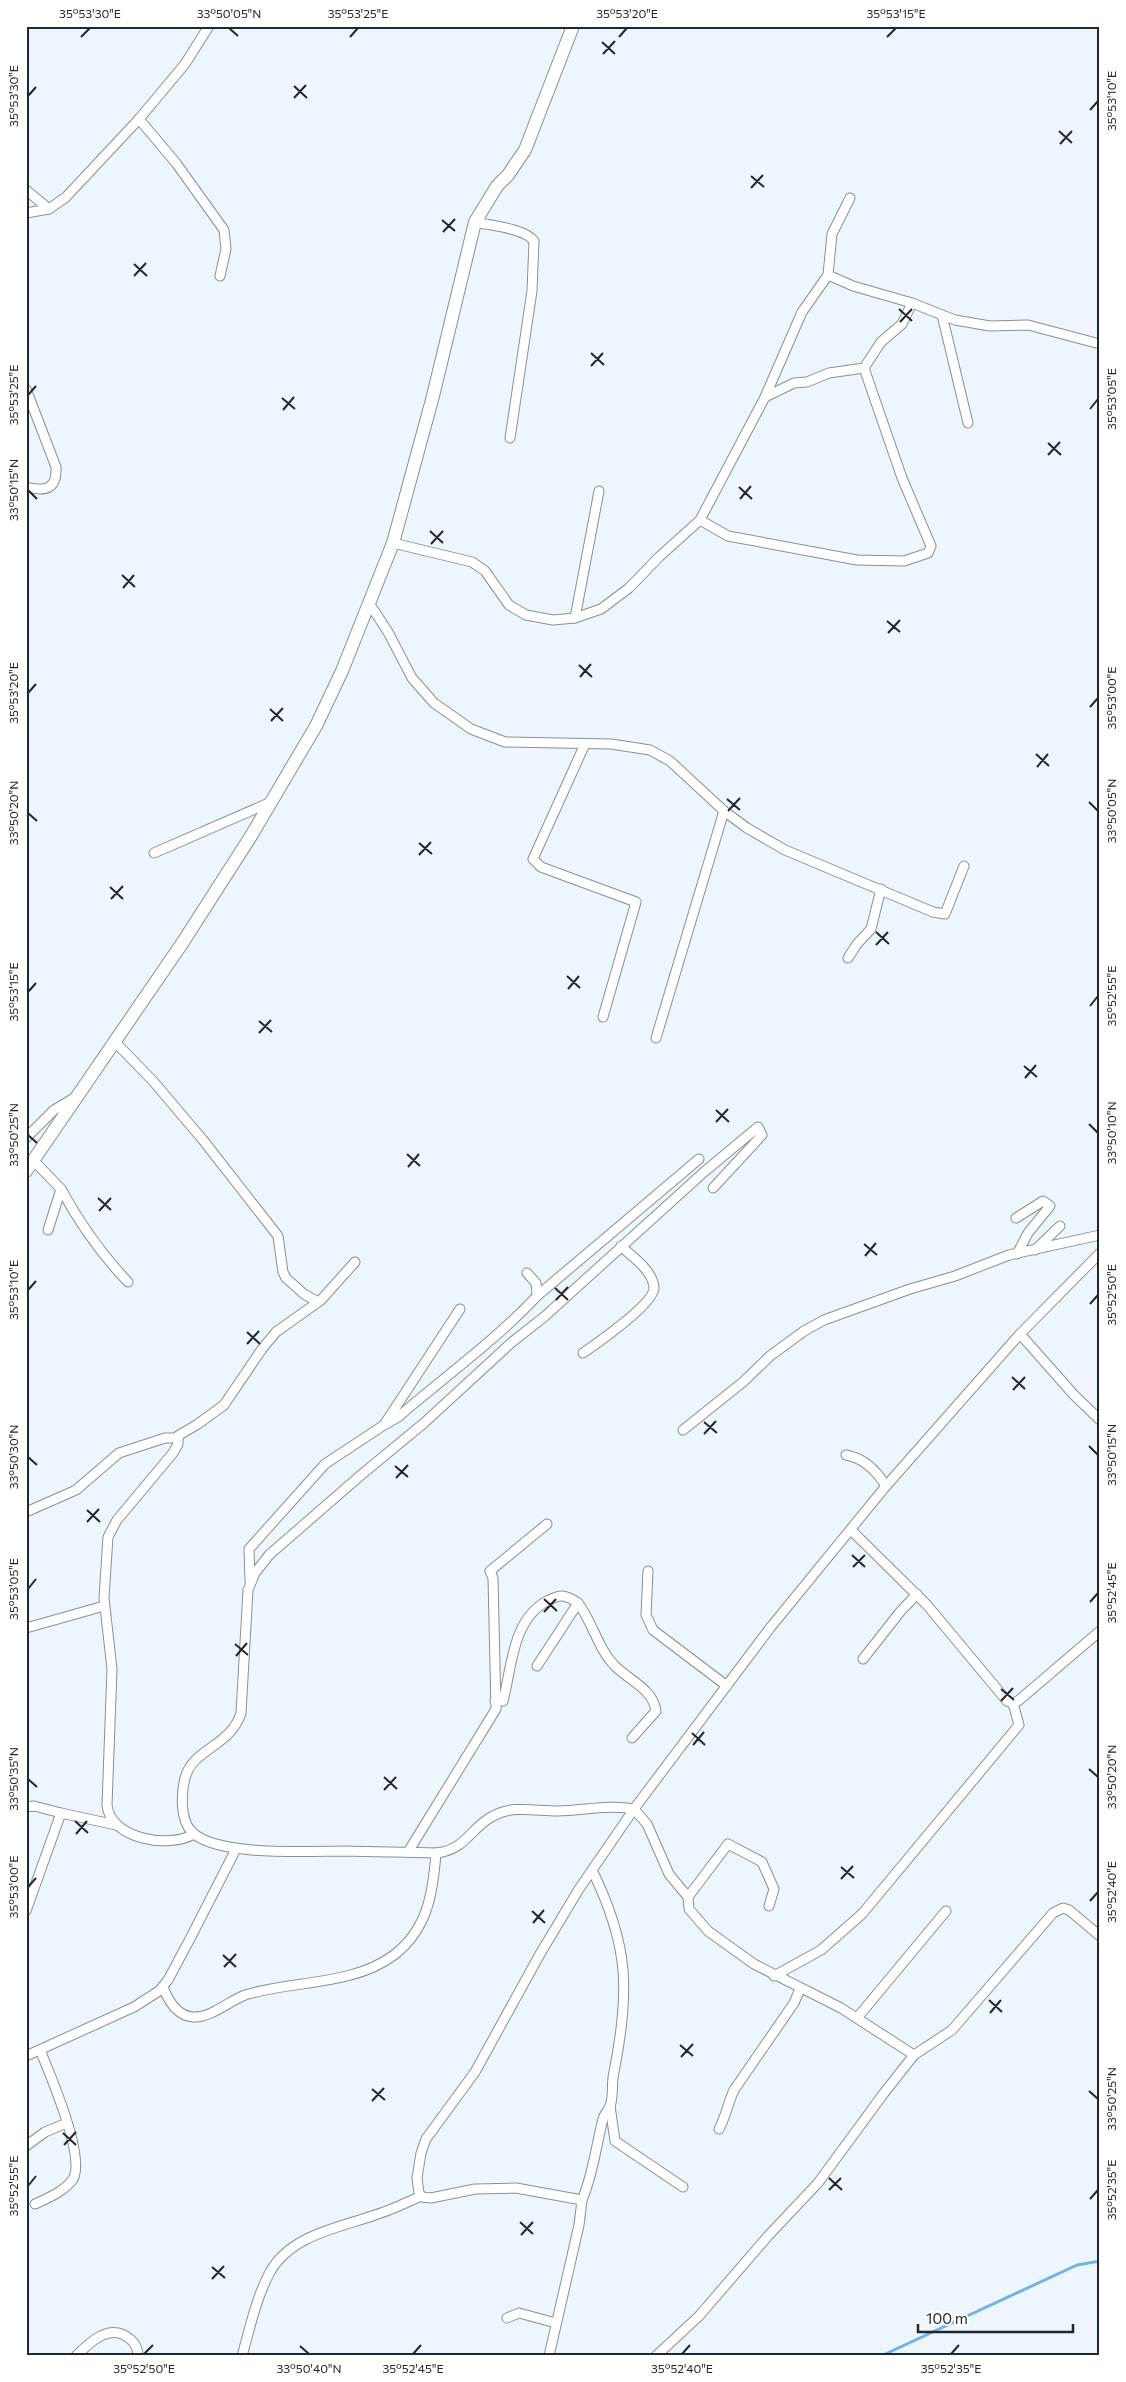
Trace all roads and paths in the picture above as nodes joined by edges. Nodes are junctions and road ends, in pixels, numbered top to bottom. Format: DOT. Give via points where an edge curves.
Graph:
graph roads {
  1 [pos="208,26"];
  2 [pos="572,26"];
  3 [pos="139,118"];
  4 [pos="26,190"];
  5 [pos="850,198"];
  6 [pos="49,209"];
  7 [pos="26,213"];
  8 [pos="475,222"];
  9 [pos="828,275"];
  10 [pos="220,276"];
  11 [pos="912,303"];
  12 [pos="942,316"];
  13 [pos="1100,344"];
  14 [pos="864,368"];
  15 [pos="26,389"];
  16 [pos="764,397"];
  17 [pos="968,423"];
  18 [pos="510,438"];
  19 [pos="26,487"];
  20 [pos="599,491"];
  21 [pos="700,520"];
  22 [pos="393,543"];
  23 [pos="369,603"];
  24 [pos="575,618"];
  25 [pos="585,744"];
  26 [pos="271,802"];
  27 [pos="724,811"];
  28 [pos="154,853"];
  29 [pos="964,866"];
  30 [pos="881,889"];
  31 [pos="848,958"];
  32 [pos="603,1017"];
  33 [pos="656,1038"];
  34 [pos="114,1041"];
  35 [pos="74,1098"];
  36 [pos="26,1138"];
  37 [pos="700,1159"];
  38 [pos="33,1160"];
  39 [pos="26,1171"];
  40 [pos="713,1188"];
  41 [pos="61,1189"];
  42 [pos="1016,1218"];
  43 [pos="1060,1226"];
  44 [pos="48,1230"];
  45 [pos="1100,1235"];
  46 [pos="621,1246"];
  47 [pos="1035,1250"];
  48 [pos="1100,1253"];
  49 [pos="1017,1254"];
  50 [pos="355,1262"];
  51 [pos="527,1273"];
  52 [pos="128,1282"];
  53 [pos="537,1296"];
  54 [pos="318,1302"];
  55 [pos="460,1310"];
  56 [pos="1020,1334"];
  57 [pos="583,1354"];
  58 [pos="1100,1420"];
  59 [pos="384,1425"];
  60 [pos="683,1430"];
  61 [pos="176,1437"];
  62 [pos="846,1455"];
  63 [pos="886,1486"];
  64 [pos="26,1512"];
  65 [pos="547,1524"];
  66 [pos="851,1530"];
  67 [pos="648,1571"];
  68 [pos="250,1584"];
  69 [pos="917,1594"];
  70 [pos="578,1603"];
  71 [pos="104,1606"];
  72 [pos="26,1628"];
  73 [pos="1100,1630"];
  74 [pos="864,1659"];
  75 [pos="537,1666"];
  76 [pos="727,1686"];
  77 [pos="496,1701"];
  78 [pos="1013,1703"];
  79 [pos="632,1738"];
  80 [pos="26,1807"];
  81 [pos="634,1808"];
  82 [pos="61,1812"];
  83 [pos="116,1825"];
  84 [pos="194,1834"];
  85 [pos="236,1848"];
  86 [pos="408,1852"];
  87 [pos="436,1853"];
  88 [pos="592,1870"];
  89 [pos="688,1897"];
  90 [pos="769,1906"];
  91 [pos="26,1911"];
  92 [pos="946,1912"];
  93 [pos="1100,1936"];
  94 [pos="774,1976"];
  95 [pos="163,1987"];
  96 [pos="800,1989"];
  97 [pos="857,2018"];
  98 [pos="40,2050"];
  99 [pos="914,2055"];
  100 [pos="26,2056"];
  101 [pos="610,2106"];
  102 [pos="67,2123"];
  103 [pos="719,2129"];
  104 [pos="26,2146"];
  105 [pos="683,2187"];
  106 [pos="421,2196"];
  107 [pos="582,2200"];
  108 [pos="35,2204"];
  109 [pos="507,2318"];
  110 [pos="556,2324"];
  111 [pos="76,2356"];
  112 [pos="138,2356"];
  113 [pos="242,2356"];
  114 [pos="549,2356"];
  115 [pos="656,2356"];
  1 -- 3 [label="street" via="185,64"];
  2 -- 8 [label="street" via="525,150"];
  3 -- 6 [label="street" via="66,197"];
  3 -- 10 [label="street" via="224,230 226,249"];
  4 -- 6 [label="street"];
  5 -- 9 [label="street" via="832,234"];
  6 -- 7 [label="street"];
  8 -- 18 [label="street" via="516,230 534,241 532,291"];
  8 -- 22 [label="street"];
  9 -- 11 [label="street" via="853,286"];
  9 -- 16 [label="street" via="802,312"];
  11 -- 12 [label="street"];
  11 -- 14 [label="street" via="902,324 881,342"];
  12 -- 13 [label="street" via="990,326 1028,325"];
  12 -- 17 [label="street"];
  14 -- 16 [label="street" via="794,383"];
  14 -- 21 [label="street" via="902,478 931,546 928,553 904,561 858,560 728,536"];
  15 -- 19 [label="street" via="56,467 56,478 50,488"];
  16 -- 21 [label="street"];
  20 -- 24 [label="street"];
  21 -- 24 [label="street" via="629,588 601,609"];
  22 -- 23 [label="street"];
  22 -- 24 [label="street" via="472,562 485,571 509,605 526,615 553,620"];
  23 -- 25 [label="street" via="412,678 434,703 471,729 505,742"];
  23 -- 26 [label="street" via="316,726"];
  25 -- 27 [label="street" via="650,750 670,761"];
  25 -- 32 [label="street" via="533,859 541,867 636,902"];
  26 -- 28 [label="street"];
  26 -- 34 [label="street" via="183,942"];
  27 -- 30 [label="street" via="785,850"];
  27 -- 33 [label="street"];
  29 -- 30 [label="street" via="945,914 902,900"];
  30 -- 31 [label="street" via="871,929"];
  34 -- 35 [label="street"];
  34 -- 54 [label="street" via="203,1140 278,1236 286,1278"];
  35 -- 36 [label="street" via="54,1110"];
  35 -- 38 [label="street"];
  37 -- 53 [label="street"];
  38 -- 39 [label="street"];
  38 -- 41 [label="street"];
  40 -- 46 [label="street" via="762,1135 758,1127"];
  41 -- 44 [label="street"];
  41 -- 52 [label="street" via="74,1214"];
  42 -- 49 [label="street" via="1042,1201 1050,1206 1028,1233"];
  43 -- 47 [label="street"];
  45 -- 47 [label="street"];
  46 -- 57 [label="street" via="642,1265 654,1288 652,1295 627,1320"];
  46 -- 68 [label="street" via="424,1423 275,1549"];
  47 -- 49 [label="street"];
  48 -- 56 [label="street"];
  49 -- 60 [label="street" via="824,1320 770,1356"];
  50 -- 54 [label="street" via="339,1283"];
  51 -- 53 [label="street" via="536,1283"];
  53 -- 59 [label="street" via="442,1381"];
  54 -- 61 [label="street" via="276,1332 224,1404"];
  55 -- 59 [label="street"];
  56 -- 58 [label="street"];
  56 -- 63 [label="street"];
  59 -- 68 [label="street" via="325,1464 249,1549"];
  61 -- 64 [label="street" via="119,1453 76,1490"];
  61 -- 71 [label="street" via="178,1440 173,1453 117,1520 111,1532 104,1566"];
  62 -- 63 [label="street" via="858,1457 874,1469"];
  63 -- 66 [label="street"];
  65 -- 77 [label="street" via="490,1571 493,1578"];
  66 -- 69 [label="street"];
  66 -- 76 [label="street"];
  67 -- 76 [label="street" via="646,1615 654,1630"];
  68 -- 84 [label="street" via="243,1702 239,1720 228,1736 194,1762 185,1780 184,1813"];
  69 -- 74 [label="street"];
  69 -- 78 [label="street" via="1001,1696"];
  70 -- 75 [label="street"];
  70 -- 77 [label="street" via="559,1595 542,1604 527,1620 512,1653 503,1701"];
  70 -- 79 [label="street" via="587,1614 605,1654 655,1701 656,1711"];
  71 -- 72 [label="street"];
  71 -- 83 [label="street" via="112,1669 107,1805"];
  73 -- 78 [label="street"];
  76 -- 81 [label="street"];
  77 -- 86 [label="street" via="496,1709"];
  78 -- 94 [label="street" via="1019,1725 862,1914 821,1950"];
  80 -- 82 [label="street"];
  81 -- 87 [label="street" via="510,1810 484,1821 458,1847"];
  81 -- 88 [label="street"];
  81 -- 89 [label="street" via="647,1824 669,1874"];
  82 -- 83 [label="street"];
  82 -- 91 [label="street"];
  83 -- 84 [label="street" via="129,1834 168,1841 183,1840"];
  84 -- 85 [label="street"];
  85 -- 86 [label="street"];
  85 -- 95 [label="street"];
  86 -- 87 [label="street"];
  87 -- 95 [label="street" via="430,1902 422,1920 395,1955 374,1967 266,1989 231,2000 200,2017 187,2016 178,2010"];
  88 -- 101 [label="street" via="611,1911 621,1947 624,1977 623,2015"];
  88 -- 106 [label="street" via="540,1954 483,2058 426,2139 417,2168 417,2187"];
  89 -- 90 [label="street" via="728,1844 762,1862 774,1889"];
  89 -- 94 [label="street" via="689,1909 708,1931"];
  92 -- 97 [label="street"];
  93 -- 99 [label="street" via="1069,1910 1058,1910 952,2030"];
  94 -- 96 [label="street"];
  95 -- 98 [label="street" via="145,2001"];
  96 -- 97 [label="street"];
  96 -- 103 [label="street" via="794,2004 734,2090"];
  97 -- 99 [label="street"];
  98 -- 100 [label="street"];
  98 -- 102 [label="street"];
  99 -- 115 [label="street" via="818,2183 699,2316"];
  101 -- 105 [label="street" via="615,2141"];
  101 -- 107 [label="street" via="603,2116"];
  102 -- 104 [label="street" via="45,2132"];
  102 -- 108 [label="street" via="76,2171 70,2183"];
  106 -- 107 [label="street" via="430,2198 481,2188 516,2188"];
  106 -- 113 [label="street" via="290,2248 277,2262 264,2286"];
  107 -- 110 [label="street"];
  109 -- 110 [label="street" via="519,2313"];
  110 -- 114 [label="street"];
  111 -- 112 [label="street" via="93,2340 114,2332 133,2342"];
}
